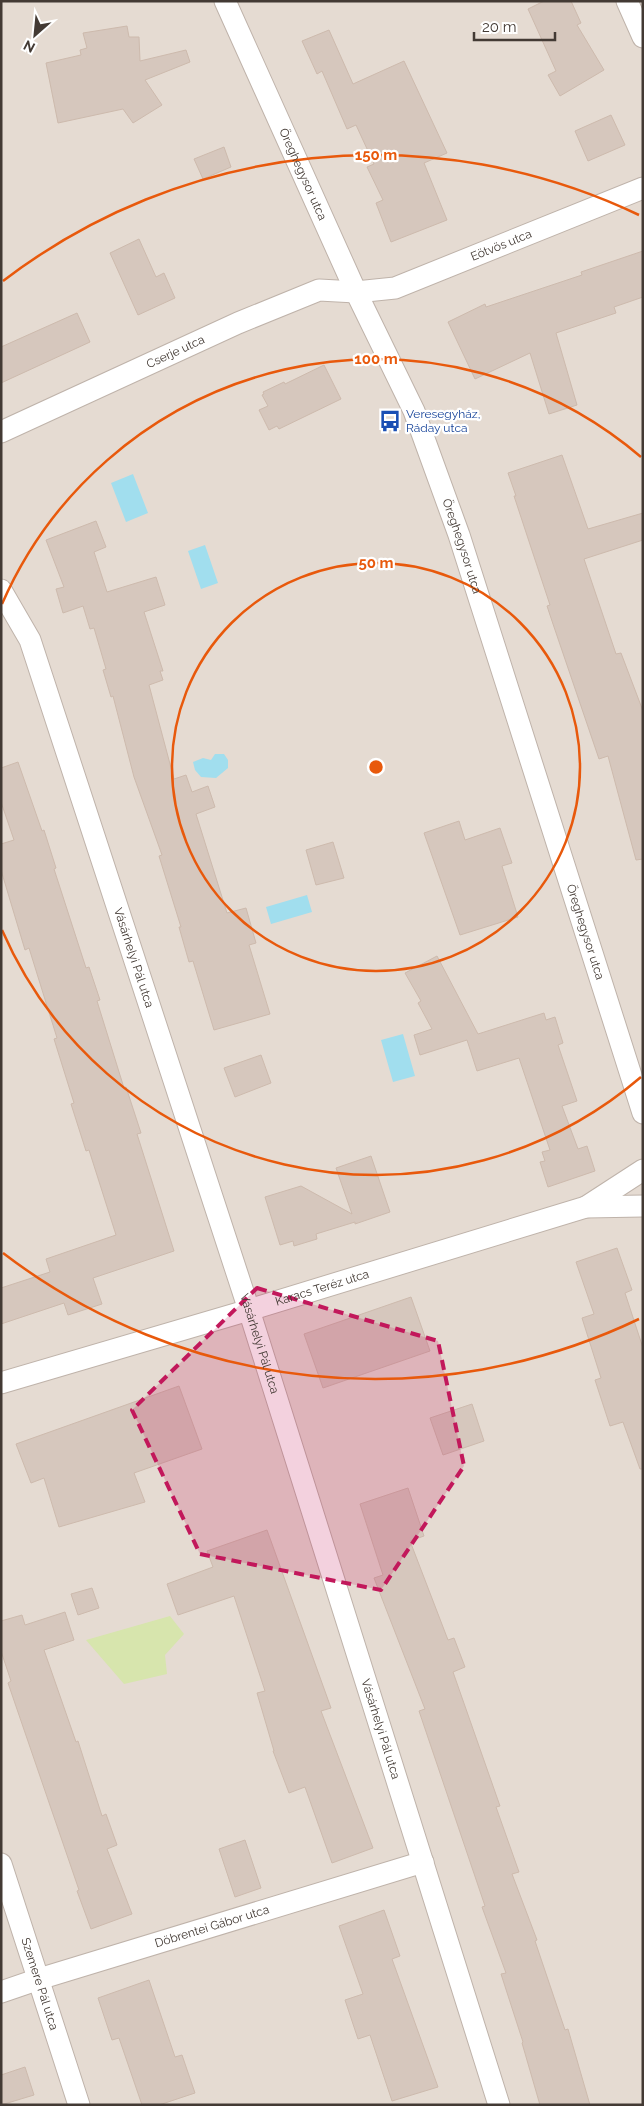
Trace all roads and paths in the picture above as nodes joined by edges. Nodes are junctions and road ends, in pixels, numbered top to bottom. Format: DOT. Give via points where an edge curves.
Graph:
graph roads {
  1 [pos="225,1"];
  2 [pos="627,1"];
  3 [pos="643,37"];
  4 [pos="643,188"];
  5 [pos="356,292"];
  6 [pos="1,432"];
  7 [pos="1,590"];
  8 [pos="643,1113"];
  9 [pos="643,1170"];
  10 [pos="643,1206"];
  11 [pos="586,1207"];
  12 [pos="250,1310"];
  13 [pos="1,1383"];
  14 [pos="423,1862"];
  15 [pos="1,1864"];
  16 [pos="39,1979"];
  17 [pos="1,1992"];
  18 [pos="79,2105"];
  19 [pos="499,2105"];
  1 -- 5 [label="street, Öreghegysor utca"];
  2 -- 3 [label="street"];
  4 -- 5 [label="street, Eötvös utca" via="395,288"];
  5 -- 6 [label="street, Cserje utca" via="319,290 238,323"];
  5 -- 8 [label="street, Öreghegysor utca" via="414,411 459,535"];
  7 -- 12 [label="street, Vásárhelyi Pál utca" via="30,640"];
  9 -- 11 [label="street, Karacs Teréz utca"];
  10 -- 11 [label="street, Karacs Teréz utca"];
  11 -- 12 [label="street, Karacs Teréz utca"];
  12 -- 13 [label="street, Karacs Teréz utca"];
  12 -- 14 [label="street, Vásárhelyi Pál utca"];
  14 -- 16 [label="street, Döbrentei Gábor utca"];
  14 -- 19 [label="street, Vásárhelyi Pál utca"];
  15 -- 16 [label="street, Szemere Pál utca"];
  16 -- 17 [label="street, Döbrentei Gábor utca"];
  16 -- 18 [label="street, Szemere Pál utca"];
}
